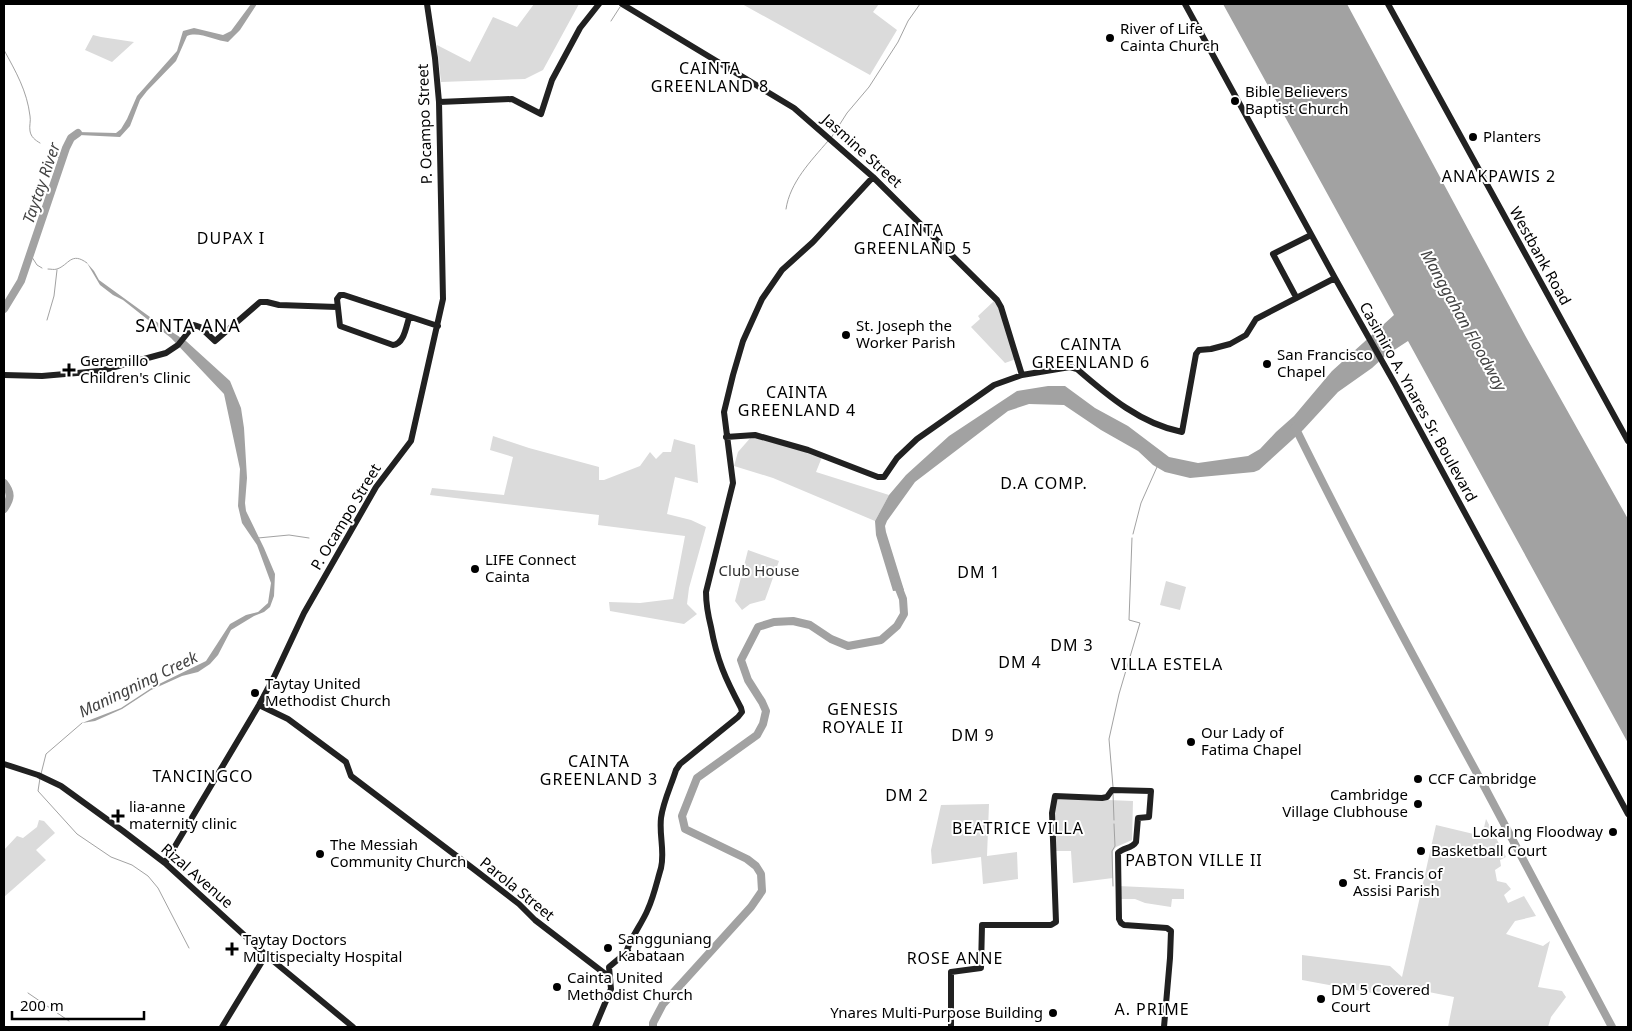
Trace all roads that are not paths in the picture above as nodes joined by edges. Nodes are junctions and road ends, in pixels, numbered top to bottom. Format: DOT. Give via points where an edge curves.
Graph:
graph roads {
  1 [pos="427,4"];
  2 [pos="599,4"];
  3 [pos="622,4"];
  4 [pos="1185,4"];
  5 [pos="1388,4"];
  6 [pos="439,102"];
  7 [pos="874,178"];
  8 [pos="1311,235"];
  9 [pos="1335,278"];
  10 [pos="1296,297"];
  11 [pos="337,307"];
  12 [pos="409,318"];
  13 [pos="438,326"];
  14 [pos="4,375"];
  15 [pos="1022,375"];
  16 [pos="726,437"];
  17 [pos="1628,441"];
  18 [pos="259,705"];
  19 [pos="4,764"];
  20 [pos="1628,814"];
  21 [pos="165,863"];
  22 [pos="266,955"];
  23 [pos="604,973"];
  24 [pos="222,1027"];
  25 [pos="353,1027"];
  26 [pos="595,1027"];
  27 [pos="951,1027"];
  28 [pos="1164,1027"];
  1 -- 6 [label="street, P. Ocampo Street"];
  2 -- 6 [label="street" via="580,28 552,80 541,114 512,99"];
  3 -- 7 [label="street, Jasmine Street" via="794,108"];
  4 -- 8 [label="street, Casimiro A. Ynares Sr. Boulevard"];
  5 -- 17 [label="street, Westbank Road"];
  6 -- 13 [label="street, P. Ocampo Street" via="443,299"];
  7 -- 15 [label="street, Jasmine Street" via="1002,306"];
  7 -- 16 [label="street" via="782,270 762,299 743,341 725,402"];
  8 -- 9 [label="street, Casimiro A. Ynares Sr. Boulevard"];
  8 -- 10 [label="street" via="1272,254"];
  9 -- 10 [label="street"];
  9 -- 20 [label="street, Casimiro A. Ynares Sr. Boulevard"];
  10 -- 15 [label="street" via="1256,319 1246,334 1236,341 1199,350 1182,432 1157,424 1116,402 1074,368"];
  11 -- 12 [label="street" via="337,299 342,294"];
  11 -- 12 [label="street" via="340,326 393,345 401,341"];
  11 -- 14 [label="street" via="260,302 215,341 194,324 178,345 166,352 100,370 42,376"];
  12 -- 13 [label="street"];
  13 -- 18 [label="street, P. Ocampo Street" via="411,441 376,487 332,562"];
  15 -- 16 [label="street" via="994,385 930,430 897,458 882,478 808,450 755,435"];
  16 -- 26 [label="street" via="733,482 706,602 718,660 742,712 676,770 661,817 662,865 632,946 609,967 611,989"];
  18 -- 21 [label="street, P. Ocampo Street"];
  18 -- 23 [label="street, Parola Street" via="288,718 346,762 351,776"];
  19 -- 21 [label="street, Rizal Avenue" via="40,776 72,793"];
  21 -- 22 [label="street, Rizal Avenue"];
  22 -- 24 [label="street"];
  22 -- 25 [label="street, Rizal Avenue"];
  27 -- 28 [label="street" via="951,972 981,968 982,925 1055,924 1054,796 1102,798 1112,790 1151,791 1149,817 1138,818 1136,842 1118,853 1118,919 1124,925 1171,931"];
}
